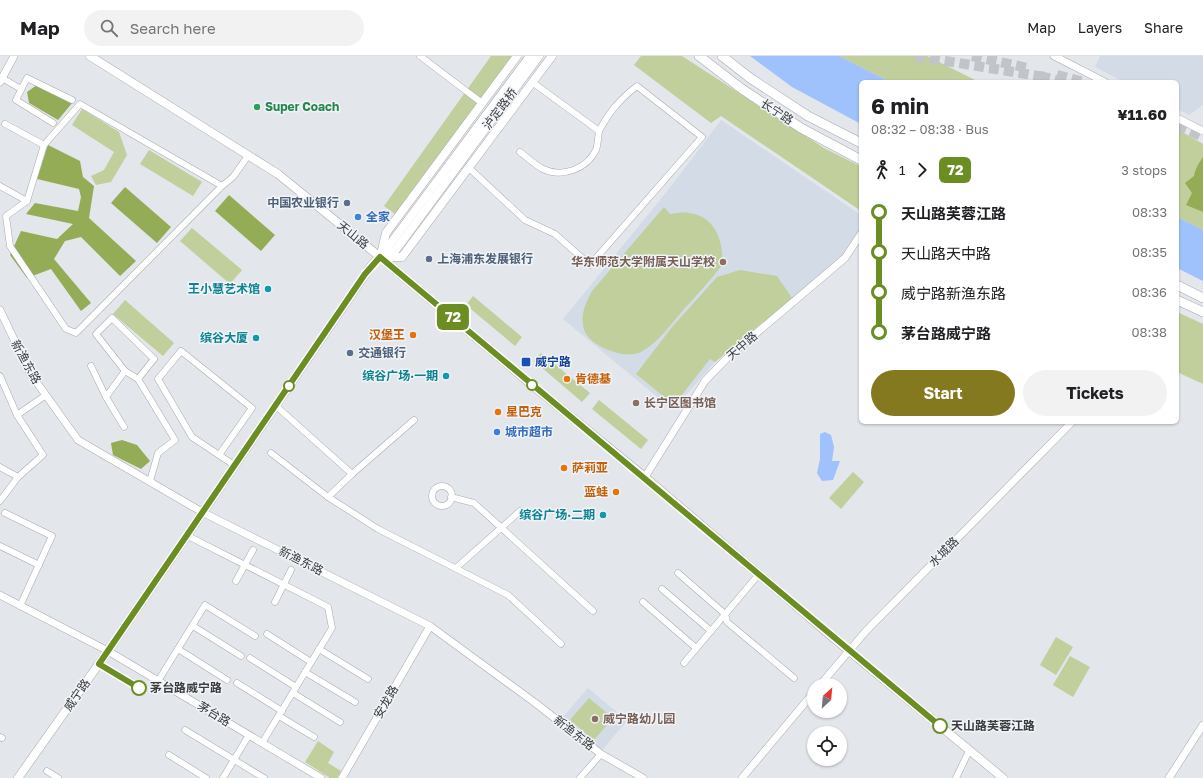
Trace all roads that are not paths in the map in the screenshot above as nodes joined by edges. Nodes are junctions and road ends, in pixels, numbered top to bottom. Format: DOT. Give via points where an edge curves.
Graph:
graph roads {
  1 [pos="14,56"];
  2 [pos="90,56"];
  3 [pos="420,56"];
  4 [pos="517,56"];
  5 [pos="530,56"];
  6 [pos="539,56"];
  7 [pos="552,56"];
  8 [pos="699,56"];
  9 [pos="722,56"];
  10 [pos="1054,56"];
  11 [pos="1,80"];
  12 [pos="1101,80"];
  13 [pos="532,82"];
  14 [pos="21,89"];
  15 [pos="72,100"];
  16 [pos="482,103"];
  17 [pos="1179,119"];
  18 [pos="53,122"];
  19 [pos="5,124"];
  20 [pos="599,131"];
  21 [pos="1203,131"];
  22 [pos="859,142"];
  23 [pos="44,145"];
  24 [pos="520,152"];
  25 [pos="248,156"];
  26 [pos="859,159"];
  27 [pos="457,160"];
  28 [pos="468,167"];
  29 [pos="0,186"];
  30 [pos="222,186"];
  31 [pos="27,200"];
  32 [pos="859,237"];
  33 [pos="380,257"];
  34 [pos="1179,286"];
  35 [pos="1203,298"];
  36 [pos="1179,301"];
  37 [pos="0,310"];
  38 [pos="1203,312"];
  39 [pos="91,366"];
  40 [pos="125,371"];
  41 [pos="1,379"];
  42 [pos="138,379"];
  43 [pos="46,395"];
  44 [pos="106,397"];
  45 [pos="275,405"];
  46 [pos="17,415"];
  47 [pos="414,420"];
  48 [pos="1070,424"];
  49 [pos="124,427"];
  50 [pos="271,453"];
  51 [pos="219,456"];
  52 [pos="234,465"];
  53 [pos="0,467"];
  54 [pos="352,474"];
  55 [pos="18,477"];
  56 [pos="645,477"];
  57 [pos="150,481"];
  58 [pos="451,496"];
  59 [pos="328,497"];
  60 [pos="0,501"];
  61 [pos="520,511"];
  62 [pos="202,512"];
  63 [pos="5,513"];
  64 [pos="500,528"];
  65 [pos="186,536"];
  66 [pos="0,546"];
  67 [pos="253,550"];
  68 [pos="39,565"];
  69 [pos="245,565"];
  70 [pos="456,568"];
  71 [pos="291,570"];
  72 [pos="678,573"];
  73 [pos="759,574"];
  74 [pos="236,581"];
  75 [pos="284,585"];
  76 [pos="662,589"];
  77 [pos="0,595"];
  78 [pos="275,602"];
  79 [pos="643,602"];
  80 [pos="20,606"];
  81 [pos="593,611"];
  82 [pos="725,614"];
  83 [pos="193,626"];
  84 [pos="430,626"];
  85 [pos="711,631"];
  86 [pos="267,634"];
  87 [pos="256,636"];
  88 [pos="561,644"];
  89 [pos="696,648"];
  90 [pos="178,649"];
  91 [pos="319,649"];
  92 [pos="850,650"];
  93 [pos="108,652"];
  94 [pos="242,656"];
  95 [pos="250,658"];
  96 [pos="312,662"];
  97 [pos="684,663"];
  98 [pos="305,672"];
  99 [pos="794,678"];
  100 [pos="826,678"];
  101 [pos="368,679"];
  102 [pos="226,680"];
  103 [pos="158,681"];
  104 [pos="237,683"];
  105 [pos="294,690"];
  106 [pos="807,700"];
  107 [pos="355,702"];
  108 [pos="280,714"];
  109 [pos="340,722"];
  110 [pos="1203,725"];
  111 [pos="186,730"];
  112 [pos="249,735"];
  113 [pos="314,737"];
  114 [pos="262,743"];
  115 [pos="969,751"];
  116 [pos="601,754"];
  117 [pos="169,755"];
  118 [pos="234,760"];
  119 [pos="47,770"];
  120 [pos="18,778"];
  121 [pos="58,778"];
  122 [pos="206,778"];
  123 [pos="223,778"];
  124 [pos="264,778"];
  125 [pos="321,778"];
  126 [pos="342,778"];
  127 [pos="580,778"];
  128 [pos="643,778"];
  129 [pos="742,778"];
  130 [pos="956,778"];
  131 [pos="1003,778"];
  132 [pos="1169,778"];
  1 -- 11 [label="street"];
  2 -- 25 [label="main road, 天山路"];
  3 -- 16 [label="street"];
  4 -- 16 [label="main road, 威宁路"];
  5 -- 27 [label="main road, 泸定路桥"];
  6 -- 27 [label="main road, 泸定路桥"];
  7 -- 13 [label="main road"];
  8 -- 26 [label="main road, 长宁路" via="742,89 801,128"];
  9 -- 22 [label="main road, 长宁路" via="750,78 808,116"];
  10 -- 12 [label="street"];
  11 -- 14 [label="street"];
  13 -- 20 [label="street"];
  13 -- 28 [label="main road"];
  14 -- 15 [label="street" via="26,78"];
  14 -- 18 [label="street" via="16,100"];
  16 -- 33 [label="main road, 威宁路" via="386,233"];
  17 -- 21 [label="street"];
  19 -- 23 [label="street"];
  20 -- 24 [label="street" via="593,154 575,170 560,173 543,169"];
  20 -- 28 [label="street" via="620,99 637,86 702,137 590,265 555,234 525,220"];
  23 -- 30 [label="street" via="80,104"];
  23 -- 31 [label="street"];
  25 -- 30 [label="street" via="233,177"];
  25 -- 33 [label="main road, 天山路" via="278,174"];
  27 -- 33 [label="main road, 威宁路" via="395,251"];
  28 -- 33 [label="main road" via="402,257"];
  29 -- 31 [label="street"];
  30 -- 31 [label="street" via="76,333 66,329 10,246 6,216"];
  32 -- 56 [label="street, 天中路" via="845,258 727,358 704,381"];
  33 -- 45 [label="main road, 威宁路" via="371,266"];
  33 -- 56 [label="main road, 天山路"];
  34 -- 35 [label="main road"];
  36 -- 38 [label="main road"];
  37 -- 43 [label="street, 新渔东路" via="30,373"];
  39 -- 44 [label="street"];
  40 -- 42 [label="street"];
  40 -- 42 [label="street" via="96,334 112,318 154,359"];
  40 -- 44 [label="street"];
  41 -- 46 [label="street"];
  42 -- 57 [label="street" via="175,440 158,453"];
  43 -- 46 [label="street"];
  43 -- 57 [label="street, 新渔东路" via="78,440"];
  44 -- 49 [label="street"];
  45 -- 52 [label="main road, 威宁路"];
  45 -- 54 [label="street"];
  46 -- 55 [label="street" via="43,455"];
  47 -- 54 [label="street"];
  48 -- 92 [label="street, 水城路" via="866,630"];
  50 -- 59 [label="street"];
  51 -- 51 [label="street" via="192,437 158,379 181,351 252,408"];
  51 -- 52 [label="street"];
  52 -- 62 [label="main road, 威宁路"];
  53 -- 55 [label="street"];
  54 -- 59 [label="street"];
  55 -- 60 [label="street"];
  56 -- 73 [label="main road, 天山路"];
  57 -- 62 [label="street, 新渔东路"];
  58 -- 64 [label="street" via="474,503"];
  59 -- 70 [label="street" via="378,529"];
  61 -- 64 [label="street"];
  62 -- 65 [label="main road, 威宁路"];
  62 -- 84 [label="street, 新渔东路"];
  63 -- 68 [label="street" via="52,536"];
  64 -- 70 [label="street"];
  64 -- 81 [label="street"];
  65 -- 69 [label="street"];
  65 -- 93 [label="main road, 威宁路"];
  66 -- 68 [label="street"];
  67 -- 69 [label="street"];
  68 -- 80 [label="street"];
  69 -- 74 [label="street"];
  69 -- 75 [label="street"];
  70 -- 88 [label="street" via="508,595"];
  71 -- 75 [label="street"];
  72 -- 82 [label="street"];
  73 -- 82 [label="street"];
  73 -- 92 [label="main road, 天山路"];
  75 -- 78 [label="street"];
  75 -- 91 [label="street" via="328,607 332,628"];
  76 -- 85 [label="street"];
  77 -- 80 [label="street, 茅台路"];
  79 -- 89 [label="street"];
  80 -- 93 [label="street, 茅台路"];
  82 -- 85 [label="street"];
  82 -- 99 [label="street" via="727,622"];
  83 -- 87 [label="street" via="206,605"];
  83 -- 90 [label="street"];
  83 -- 94 [label="street"];
  84 -- 116 [label="street, 新渔东路"];
  84 -- 126 [label="street, 安龙路"];
  85 -- 89 [label="street"];
  86 -- 96 [label="street"];
  89 -- 97 [label="street"];
  90 -- 102 [label="street"];
  90 -- 103 [label="street"];
  91 -- 96 [label="street"];
  91 -- 101 [label="street"];
  92 -- 100 [label="street, 水城路"];
  92 -- 115 [label="main road, 天山路"];
  93 -- 103 [label="street, 茅台路"];
  93 -- 120 [label="main road, 威宁路"];
  95 -- 105 [label="street"];
  96 -- 98 [label="street"];
  98 -- 105 [label="street"];
  98 -- 107 [label="street"];
  103 -- 112 [label="street, 茅台路"];
  104 -- 108 [label="street"];
  105 -- 108 [label="street"];
  105 -- 109 [label="street"];
  106 -- 129 [label="street"];
  108 -- 113 [label="street"];
  108 -- 114 [label="street"];
  110 -- 132 [label="street"];
  111 -- 118 [label="street"];
  112 -- 114 [label="street, 茅台路"];
  112 -- 118 [label="street"];
  114 -- 125 [label="street, 茅台路"];
  115 -- 130 [label="street"];
  115 -- 131 [label="main road, 天山路"];
  116 -- 127 [label="street"];
  116 -- 128 [label="street, 新渔东路"];
  117 -- 122 [label="street"];
  118 -- 123 [label="street"];
  118 -- 124 [label="street"];
  119 -- 121 [label="street"];
}
